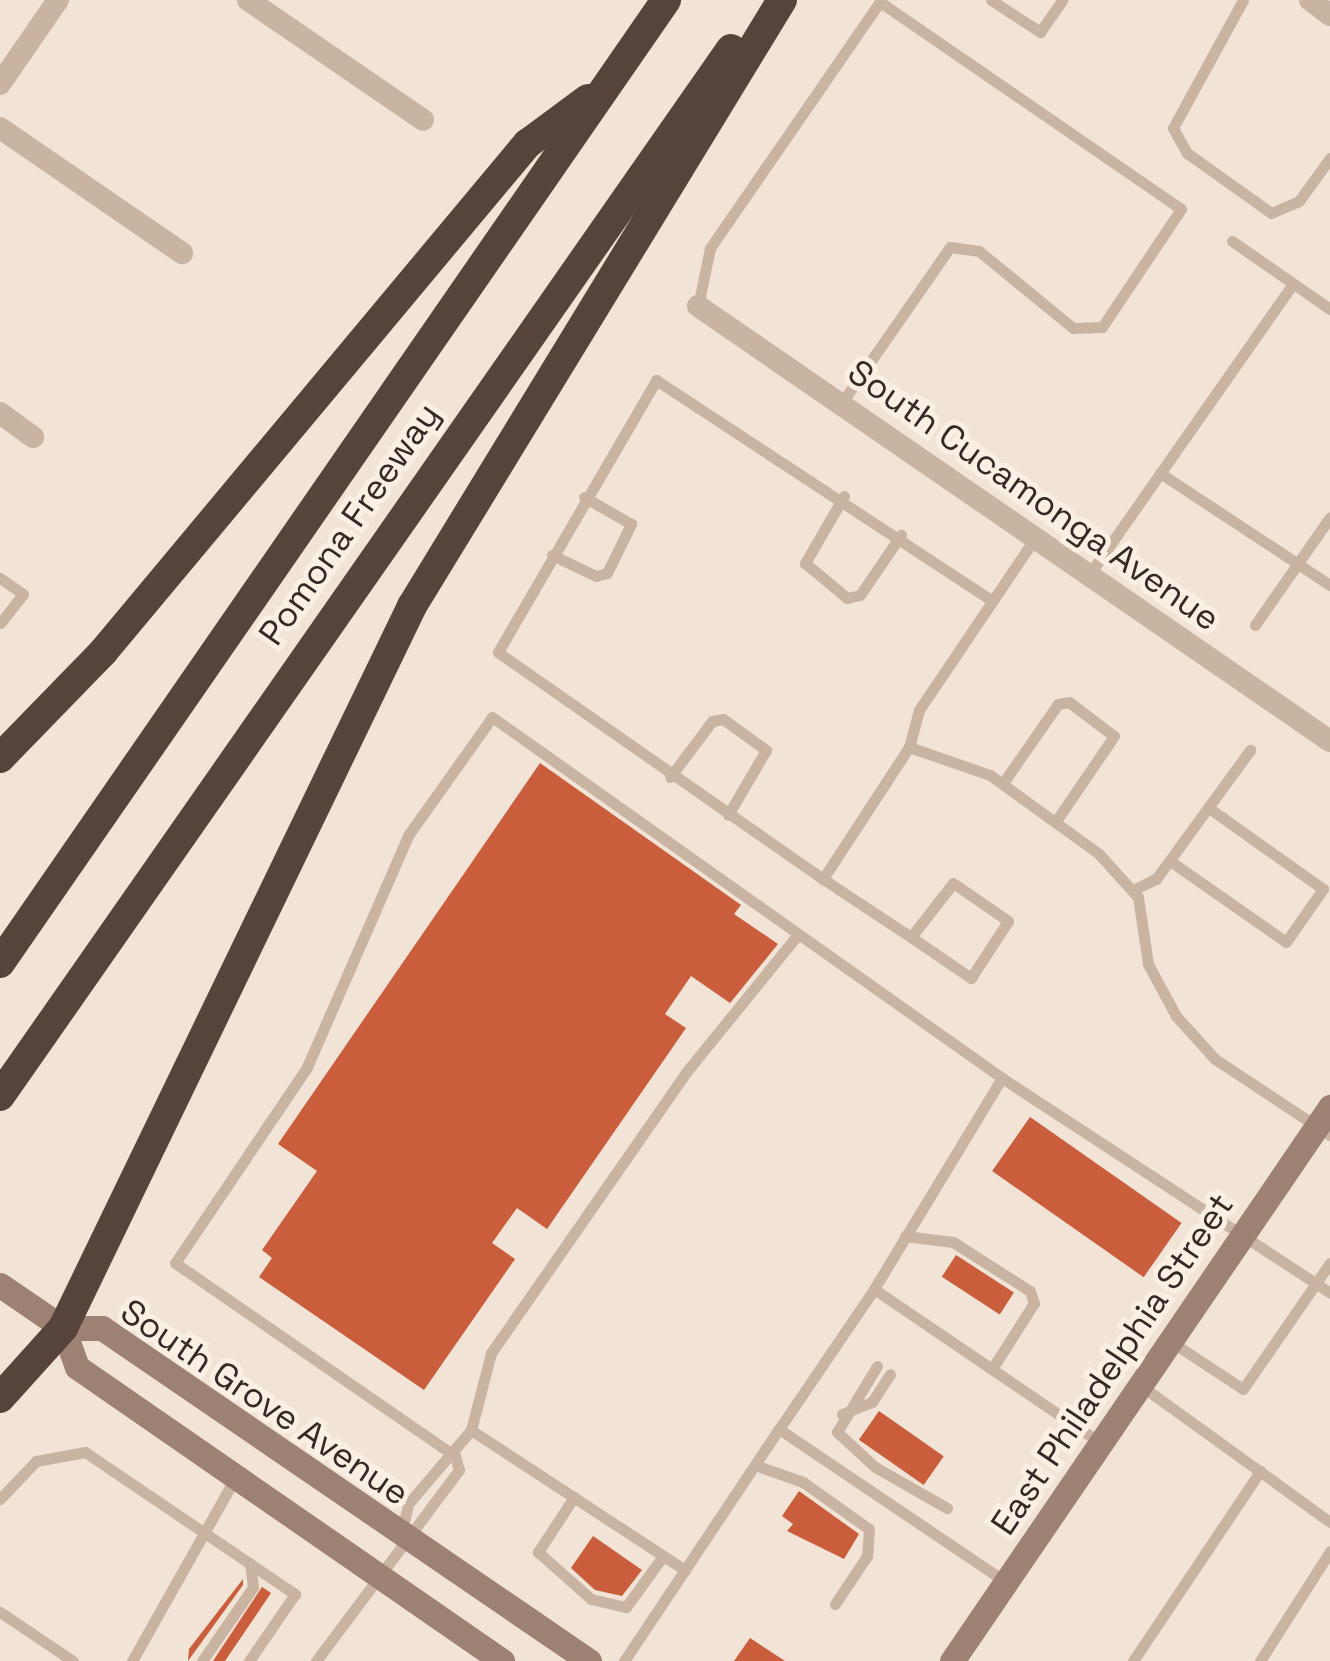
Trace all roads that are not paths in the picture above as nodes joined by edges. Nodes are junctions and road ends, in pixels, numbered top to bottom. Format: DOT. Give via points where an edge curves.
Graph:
graph roads {
  1 [pos="58,0"];
  2 [pos="248,0"];
  3 [pos="666,0"];
  4 [pos="768,0"];
  5 [pos="782,0"];
  6 [pos="991,0"];
  7 [pos="1062,0"];
  8 [pos="1243,0"];
  9 [pos="1310,0"];
  10 [pos="1330,15"];
  11 [pos="0,84"];
  12 [pos="606,85"];
  13 [pos="423,120"];
  14 [pos="0,128"];
  15 [pos="1330,158"];
  16 [pos="1232,241"];
  17 [pos="182,253"];
  18 [pos="1294,284"];
  19 [pos="698,306"];
  20 [pos="1330,310"];
  21 [pos="841,404"];
  22 [pos="0,413"];
  23 [pos="33,436"];
  24 [pos="1160,472"];
  25 [pos="844,496"];
  26 [pos="584,497"];
  27 [pos="1330,517"];
  28 [pos="901,535"];
  29 [pos="1035,538"];
  30 [pos="552,555"];
  31 [pos="1298,564"];
  32 [pos="1089,575"];
  33 [pos="0,578"];
  34 [pos="1330,586"];
  35 [pos="992,602"];
  36 [pos="0,623"];
  37 [pos="1256,624"];
  38 [pos="1330,741"];
  39 [pos="909,747"];
  40 [pos="1250,750"];
  41 [pos="0,758"];
  42 [pos="670,777"];
  43 [pos="1003,782"];
  44 [pos="1209,808"];
  45 [pos="728,816"];
  46 [pos="1058,818"];
  47 [pos="1170,861"];
  48 [pos="822,879"];
  49 [pos="1133,890"];
  50 [pos="911,937"];
  51 [pos="795,938"];
  52 [pos="0,963"];
  53 [pos="1002,1078"];
  54 [pos="0,1096"];
  55 [pos="1326,1123"];
  56 [pos="1242,1235"];
  57 [pos="905,1236"];
  58 [pos="1330,1263"];
  59 [pos="1315,1284"];
  60 [pos="0,1285"];
  61 [pos="874,1289"];
  62 [pos="1330,1294"];
  63 [pos="63,1328"];
  64 [pos="1170,1341"];
  65 [pos="877,1366"];
  66 [pos="992,1369"];
  67 [pos="890,1374"];
  68 [pos="1140,1386"];
  69 [pos="0,1398"];
  70 [pos="842,1414"];
  71 [pos="779,1429"];
  72 [pos="471,1430"];
  73 [pos="1101,1443"];
  74 [pos="455,1456"];
  75 [pos="755,1465"];
  76 [pos="1260,1471"];
  77 [pos="235,1478"];
  78 [pos="574,1497"];
  79 [pos="0,1499"];
  80 [pos="947,1508"];
  81 [pos="1330,1522"];
  82 [pos="203,1530"];
  83 [pos="402,1535"];
  84 [pos="1330,1551"];
  85 [pos="663,1556"];
  86 [pos="250,1563"];
  87 [pos="685,1570"];
  88 [pos="375,1573"];
  89 [pos="1006,1582"];
  90 [pos="835,1604"];
  91 [pos="0,1612"];
  92 [pos="73,1661"];
  93 [pos="132,1661"];
  94 [pos="202,1661"];
  95 [pos="249,1661"];
  96 [pos="316,1661"];
  97 [pos="502,1661"];
  98 [pos="588,1661"];
  99 [pos="624,1661"];
  100 [pos="952,1661"];
  101 [pos="1133,1661"];
  102 [pos="1260,1661"];
  1 -- 11 [label="street"];
  2 -- 13 [label="street"];
  3 -- 12 [label="highway, Pomona Freeway"];
  4 -- 54 [label="highway, Pomona Freeway" via="621,195"];
  5 -- 63 [label="highway" via="412,606"];
  6 -- 7 [label="lane" via="1040,32"];
  8 -- 15 [label="lane" via="1172,128 1187,153 1271,214 1299,201"];
  9 -- 10 [label="street"];
  12 -- 41 [label="highway" via="527,144 102,652"];
  12 -- 52 [label="highway, Pomona Freeway"];
  14 -- 17 [label="street"];
  16 -- 18 [label="lane"];
  18 -- 20 [label="lane"];
  18 -- 24 [label="lane"];
  19 -- 21 [label="street, South Cucamonga Avenue"];
  19 -- 21 [label="lane" via="710,248 880,2 1182,208 1102,327 1073,328 979,251 950,247"];
  21 -- 29 [label="street, South Cucamonga Avenue"];
  22 -- 23 [label="street"];
  24 -- 31 [label="lane"];
  24 -- 32 [label="lane"];
  25 -- 26 [label="lane" via="656,380"];
  25 -- 28 [label="lane"];
  25 -- 28 [label="lane" via="805,563 846,598 860,595"];
  26 -- 30 [label="lane"];
  26 -- 30 [label="lane" via="631,524 607,573 596,576"];
  27 -- 31 [label="lane"];
  28 -- 35 [label="lane"];
  29 -- 32 [label="street, South Cucamonga Avenue"];
  29 -- 35 [label="lane"];
  30 -- 42 [label="lane" via="498,652"];
  31 -- 34 [label="lane"];
  31 -- 37 [label="lane"];
  32 -- 38 [label="street, South Cucamonga Avenue"];
  33 -- 36 [label="lane" via="22,594"];
  35 -- 39 [label="lane" via="919,710"];
  39 -- 43 [label="lane"];
  39 -- 48 [label="lane"];
  40 -- 44 [label="lane"];
  42 -- 45 [label="lane"];
  42 -- 45 [label="lane" via="712,721 723,719 766,750"];
  43 -- 46 [label="lane"];
  43 -- 46 [label="lane" via="1058,704 1069,702 1114,736"];
  44 -- 47 [label="lane"];
  44 -- 47 [label="lane" via="1323,888 1286,942"];
  45 -- 48 [label="lane"];
  46 -- 49 [label="lane"];
  47 -- 49 [label="lane"];
  48 -- 50 [label="lane"];
  49 -- 55 [label="lane" via="1148,964 1176,1016 1215,1059"];
  50 -- 50 [label="lane" via="953,883 1008,921 971,978"];
  51 -- 53 [label="lane"];
  51 -- 72 [label="lane" via="728,1032 687,1071 491,1354"];
  51 -- 74 [label="lane" via="754,897 492,716 409,834 306,1067 175,1262"];
  53 -- 56 [label="lane"];
  53 -- 57 [label="lane"];
  55 -- 56 [label="main road, East Philadelphia Street"];
  56 -- 59 [label="lane"];
  56 -- 64 [label="main road, East Philadelphia Street"];
  57 -- 61 [label="lane"];
  57 -- 66 [label="lane" via="954,1242 1030,1291 1034,1303"];
  58 -- 59 [label="lane"];
  59 -- 62 [label="lane"];
  59 -- 64 [label="lane" via="1243,1389"];
  60 -- 63 [label="main road"];
  61 -- 66 [label="lane"];
  61 -- 71 [label="lane"];
  63 -- 69 [label="highway"];
  63 -- 77 [label="main road, South Grove Avenue" via="77,1368"];
  63 -- 83 [label="main road, South Grove Avenue" via="102,1328"];
  64 -- 68 [label="main road, East Philadelphia Street"];
  65 -- 70 [label="lane"];
  66 -- 73 [label="lane"];
  67 -- 70 [label="lane" via="872,1402"];
  68 -- 73 [label="main road, East Philadelphia Street"];
  68 -- 76 [label="lane"];
  70 -- 80 [label="lane" via="837,1432 847,1445"];
  71 -- 75 [label="lane"];
  71 -- 89 [label="lane"];
  72 -- 74 [label="lane"];
  72 -- 78 [label="lane"];
  73 -- 89 [label="main road, East Philadelphia Street"];
  74 -- 83 [label="lane" via="459,1470"];
  74 -- 83 [label="lane" via="442,1458 408,1504"];
  75 -- 87 [label="lane"];
  75 -- 90 [label="lane" via="802,1482 869,1528 867,1556"];
  76 -- 81 [label="lane"];
  76 -- 101 [label="lane"];
  77 -- 82 [label="lane"];
  77 -- 88 [label="main road, South Grove Avenue"];
  78 -- 85 [label="lane"];
  78 -- 85 [label="lane" via="538,1552 591,1599 626,1607"];
  79 -- 82 [label="lane" via="36,1461 85,1452"];
  82 -- 86 [label="lane"];
  82 -- 93 [label="lane" via="178,1594"];
  83 -- 88 [label="lane"];
  83 -- 98 [label="main road, South Grove Avenue"];
  84 -- 102 [label="lane"];
  85 -- 87 [label="lane"];
  86 -- 94 [label="lane" via="253,1588"];
  86 -- 95 [label="lane" via="295,1594"];
  87 -- 99 [label="lane"];
  88 -- 96 [label="lane"];
  88 -- 97 [label="main road, South Grove Avenue"];
  89 -- 100 [label="main road, East Philadelphia Street"];
  91 -- 92 [label="lane"];
}
